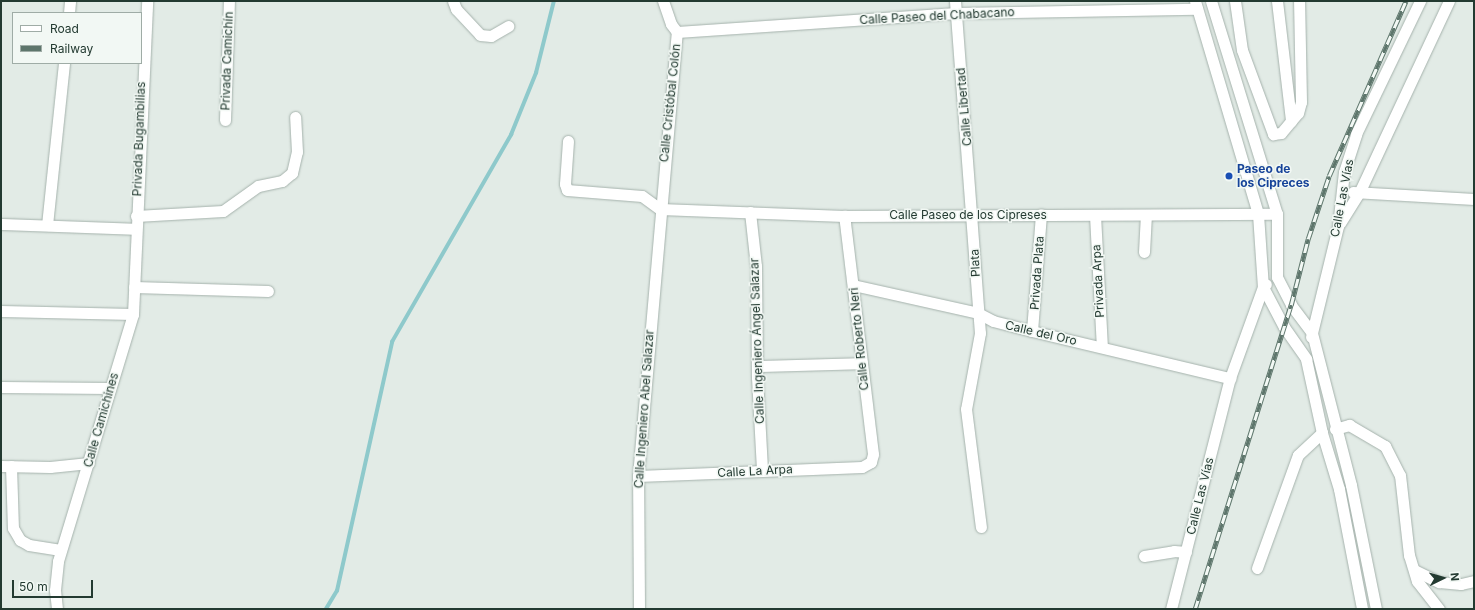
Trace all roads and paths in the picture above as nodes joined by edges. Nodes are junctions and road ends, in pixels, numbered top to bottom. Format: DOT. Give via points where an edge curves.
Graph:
graph roads {
  1 [pos="70,1"];
  2 [pos="146,1"];
  3 [pos="229,1"];
  4 [pos="453,1"];
  5 [pos="663,1"];
  6 [pos="955,1"];
  7 [pos="1211,1"];
  8 [pos="1235,1"];
  9 [pos="1277,1"];
  10 [pos="1299,1"];
  11 [pos="1420,1"];
  12 [pos="1449,1"];
  13 [pos="1196,5"];
  14 [pos="69,12"];
  15 [pos="956,13"];
  16 [pos="508,26"];
  17 [pos="677,32"];
  18 [pos="64,64"];
  19 [pos="295,117"];
  20 [pos="225,120"];
  21 [pos="1291,121"];
  22 [pos="568,141"];
  23 [pos="1343,191"];
  24 [pos="1359,193"];
  25 [pos="1474,199"];
  26 [pos="660,209"];
  27 [pos="750,212"];
  28 [pos="973,214"];
  29 [pos="1041,214"];
  30 [pos="1258,214"];
  31 [pos="1277,214"];
  32 [pos="1095,215"];
  33 [pos="1146,215"];
  34 [pos="136,216"];
  35 [pos="844,216"];
  36 [pos="1,224"];
  37 [pos="47,225"];
  38 [pos="1338,226"];
  39 [pos="135,229"];
  40 [pos="1144,252"];
  41 [pos="1277,277"];
  42 [pos="853,285"];
  43 [pos="134,287"];
  44 [pos="1263,287"];
  45 [pos="268,291"];
  46 [pos="1,311"];
  47 [pos="978,313"];
  48 [pos="133,314"];
  49 [pos="1032,332"];
  50 [pos="1312,333"];
  51 [pos="1102,347"];
  52 [pos="1306,359"];
  53 [pos="862,363"];
  54 [pos="757,366"];
  55 [pos="1230,378"];
  56 [pos="1,386"];
  57 [pos="110,388"];
  58 [pos="1335,429"];
  59 [pos="1322,433"];
  60 [pos="871,462"];
  61 [pos="89,463"];
  62 [pos="6,466"];
  63 [pos="762,470"];
  64 [pos="638,476"];
  65 [pos="981,527"];
  66 [pos="61,550"];
  67 [pos="1186,552"];
  68 [pos="1144,556"];
  69 [pos="1257,568"];
  70 [pos="1414,570"];
  71 [pos="1474,581"];
  72 [pos="57,609"];
  73 [pos="639,609"];
  74 [pos="1171,609"];
  75 [pos="1362,609"];
  76 [pos="1376,609"];
  77 [pos="1439,609"];
  1 -- 14 [label="street"];
  2 -- 34 [label="street, Privada Bugambilias"];
  3 -- 20 [label="street, Privada Camichín"];
  4 -- 16 [label="street" via="456,10 480,35 491,36"];
  5 -- 17 [label="street, Calle Cristóbal Colón" via="671,24"];
  6 -- 15 [label="street, Calle Libertad"];
  7 -- 31 [label="street"];
  8 -- 21 [label="street" via="1242,50 1273,134 1282,133"];
  9 -- 21 [label="street"];
  10 -- 21 [label="street" via="1301,102"];
  11 -- 23 [label="street, Calle Las Vías" via="1356,134 1344,172"];
  12 -- 24 [label="street"];
  13 -- 15 [label="street, Calle Paseo del Chabacano"];
  13 -- 30 [label="street"];
  15 -- 17 [label="street, Calle Paseo del Chabacano"];
  15 -- 28 [label="street, Calle Libertad"];
  17 -- 26 [label="street, Calle Cristóbal Colón"];
  18 -- 37 [label="street"];
  19 -- 34 [label="street" via="297,152 292,173 282,181 258,186 222,211"];
  22 -- 26 [label="street" via="565,184 567,190 640,196"];
  23 -- 24 [label="street"];
  23 -- 38 [label="street, Calle Las Vías"];
  24 -- 25 [label="street"];
  24 -- 38 [label="street"];
  26 -- 27 [label="street, Calle Paseo de los Cipreses"];
  26 -- 64 [label="street, Calle Ingeniero Abel Salazar"];
  27 -- 35 [label="street, Calle Paseo de los Cipreses"];
  27 -- 54 [label="street, Calle Ingeniero Ángel Salazar" via="756,266"];
  28 -- 29 [label="street, Calle Paseo de los Cipreses"];
  28 -- 35 [label="street, Calle Paseo de los Cipreses"];
  28 -- 47 [label="street, Plata"];
  29 -- 32 [label="street, Calle Paseo de los Cipreses"];
  29 -- 49 [label="street, Privada Plata"];
  30 -- 31 [label="street, Calle Paseo de los Cipreses"];
  30 -- 33 [label="street, Calle Paseo de los Cipreses"];
  30 -- 44 [label="street"];
  31 -- 41 [label="street"];
  32 -- 33 [label="street, Calle Paseo de los Cipreses"];
  32 -- 51 [label="street, Privada Arpa"];
  33 -- 40 [label="street"];
  34 -- 39 [label="street, Privada Bugambilias"];
  35 -- 42 [label="street, Calle Roberto Neri"];
  36 -- 37 [label="street"];
  37 -- 39 [label="street"];
  38 -- 50 [label="street, Calle Las Vías"];
  39 -- 43 [label="street, Calle Camichines"];
  41 -- 44 [label="street"];
  41 -- 50 [label="street" via="1291,305"];
  42 -- 47 [label="street, Calle del Oro"];
  42 -- 53 [label="street, Calle Roberto Neri"];
  43 -- 45 [label="street"];
  43 -- 48 [label="street, Calle Camichines"];
  44 -- 52 [label="street" via="1284,327"];
  44 -- 55 [label="street, Calle Las Vías"];
  46 -- 48 [label="street"];
  47 -- 49 [label="street, Calle del Oro" via="993,321"];
  47 -- 65 [label="street, Plata" via="980,333 966,409"];
  48 -- 57 [label="street, Calle Camichines"];
  49 -- 51 [label="street, Calle del Oro"];
  50 -- 52 [label="street, Calle Las Vías"];
  50 -- 58 [label="street"];
  51 -- 55 [label="street, Calle del Oro"];
  52 -- 59 [label="street"];
  53 -- 54 [label="street"];
  53 -- 60 [label="street, Calle Roberto Neri" via="873,454"];
  54 -- 63 [label="street, Calle Ingeniero Ángel Salazar"];
  55 -- 67 [label="street, Calle Las Vías"];
  56 -- 57 [label="street"];
  57 -- 61 [label="street, Calle Camichines"];
  58 -- 70 [label="street" via="1349,425 1384,446 1400,475 1409,555"];
  58 -- 76 [label="street" via="1351,485"];
  59 -- 69 [label="street" via="1298,455"];
  59 -- 75 [label="street" via="1338,489"];
  60 -- 63 [label="street, Calle La Arpa" via="862,467"];
  61 -- 62 [label="street"];
  61 -- 66 [label="street, Calle Camichines"];
  62 -- 66 [label="street" via="13,528 20,540 29,545"];
  63 -- 64 [label="street, Calle La Arpa"];
  64 -- 73 [label="street, Calle Ingeniero Abel Salazar"];
  66 -- 72 [label="street, Calle Camichines" via="55,575"];
  67 -- 68 [label="street" via="1174,551"];
  67 -- 74 [label="street, Calle Las Vías"];
  70 -- 71 [label="street" via="1439,582 1461,584"];
  70 -- 77 [label="street" via="1417,581"];
}
